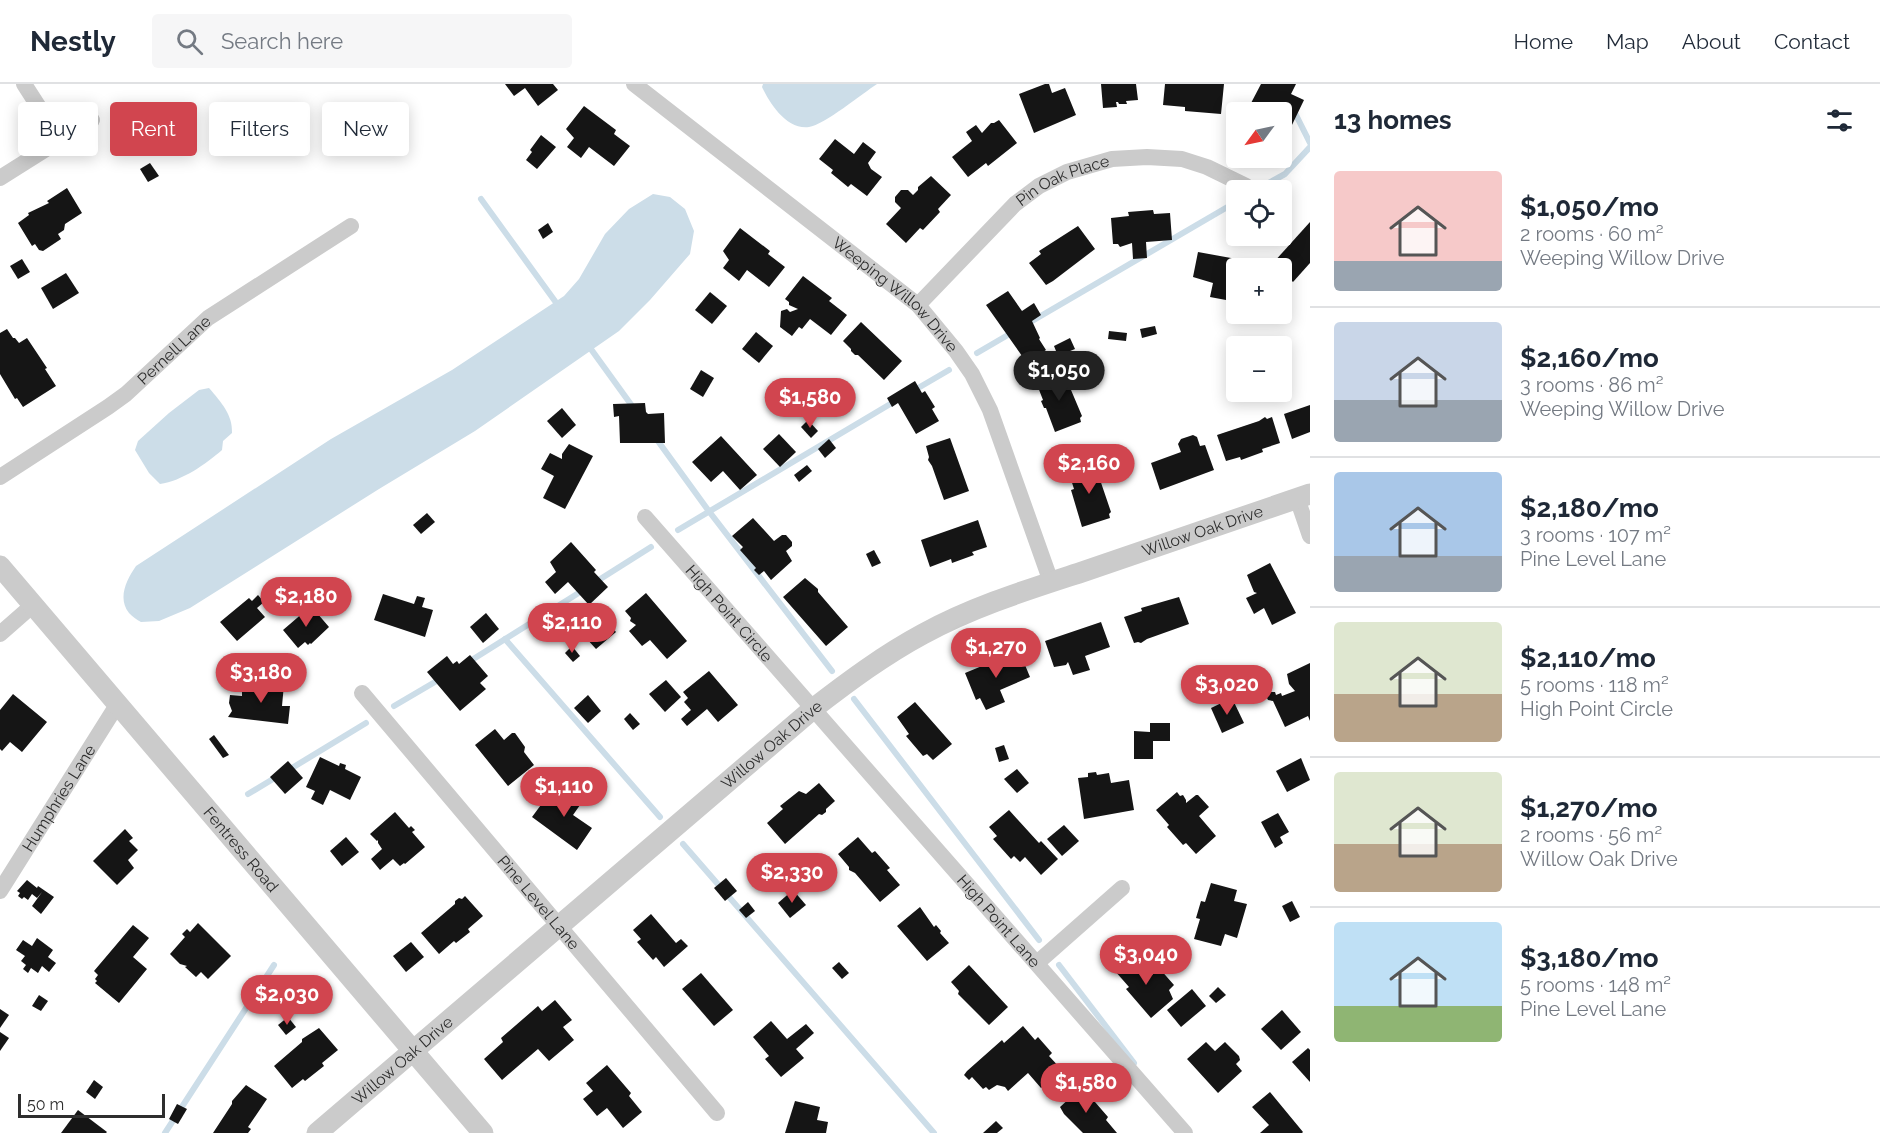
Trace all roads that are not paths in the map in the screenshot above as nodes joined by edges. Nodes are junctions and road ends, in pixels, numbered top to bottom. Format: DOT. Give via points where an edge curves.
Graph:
graph roads {
  1 [pos="24,84"];
  2 [pos="634,84"];
  3 [pos="36,102"];
  4 [pos="35,156"];
  5 [pos="0,178"];
  6 [pos="1234,180"];
  7 [pos="351,226"];
  8 [pos="918,305"];
  9 [pos="0,477"];
  10 [pos="1303,496"];
  11 [pos="645,517"];
  12 [pos="1310,536"];
  13 [pos="0,566"];
  14 [pos="1051,582"];
  15 [pos="33,605"];
  16 [pos="0,634"];
  17 [pos="362,693"];
  18 [pos="117,705"];
  19 [pos="814,708"];
  20 [pos="1122,888"];
  21 [pos="0,891"];
  22 [pos="559,927"];
  23 [pos="1037,963"];
  24 [pos="413,1051"];
  25 [pos="717,1113"];
  26 [pos="316,1133"];
  27 [pos="483,1133"];
  28 [pos="1185,1133"];
  1 -- 3 [label="street"];
  2 -- 8 [label="street, Weeping Willow Drive"];
  4 -- 5 [label="street"];
  6 -- 8 [label="street, Pin Oak Place" via="1182,159 1147,156 1112,159 1067,172 1015,204"];
  7 -- 9 [label="street, Pernell Lane" via="208,318 117,400"];
  8 -- 14 [label="street, Weeping Willow Drive" via="972,374 990,410"];
  10 -- 12 [label="street"];
  10 -- 14 [label="street, Willow Oak Drive"];
  11 -- 19 [label="street, High Point Circle"];
  13 -- 15 [label="street, Fentress Road"];
  14 -- 19 [label="street, Willow Oak Drive" via="925,632"];
  15 -- 16 [label="street"];
  15 -- 18 [label="street, Fentress Road"];
  17 -- 22 [label="street, Pine Level Lane"];
  18 -- 21 [label="street, Humphries Lane"];
  18 -- 24 [label="street, Fentress Road"];
  19 -- 22 [label="street, Willow Oak Drive"];
  19 -- 23 [label="street, High Point Lane"];
  20 -- 23 [label="street"];
  22 -- 24 [label="street, Willow Oak Drive"];
  22 -- 25 [label="street, Pine Level Lane"];
  23 -- 28 [label="street, High Point Lane"];
  24 -- 26 [label="street, Willow Oak Drive"];
  24 -- 27 [label="street, Fentress Road"];
}
